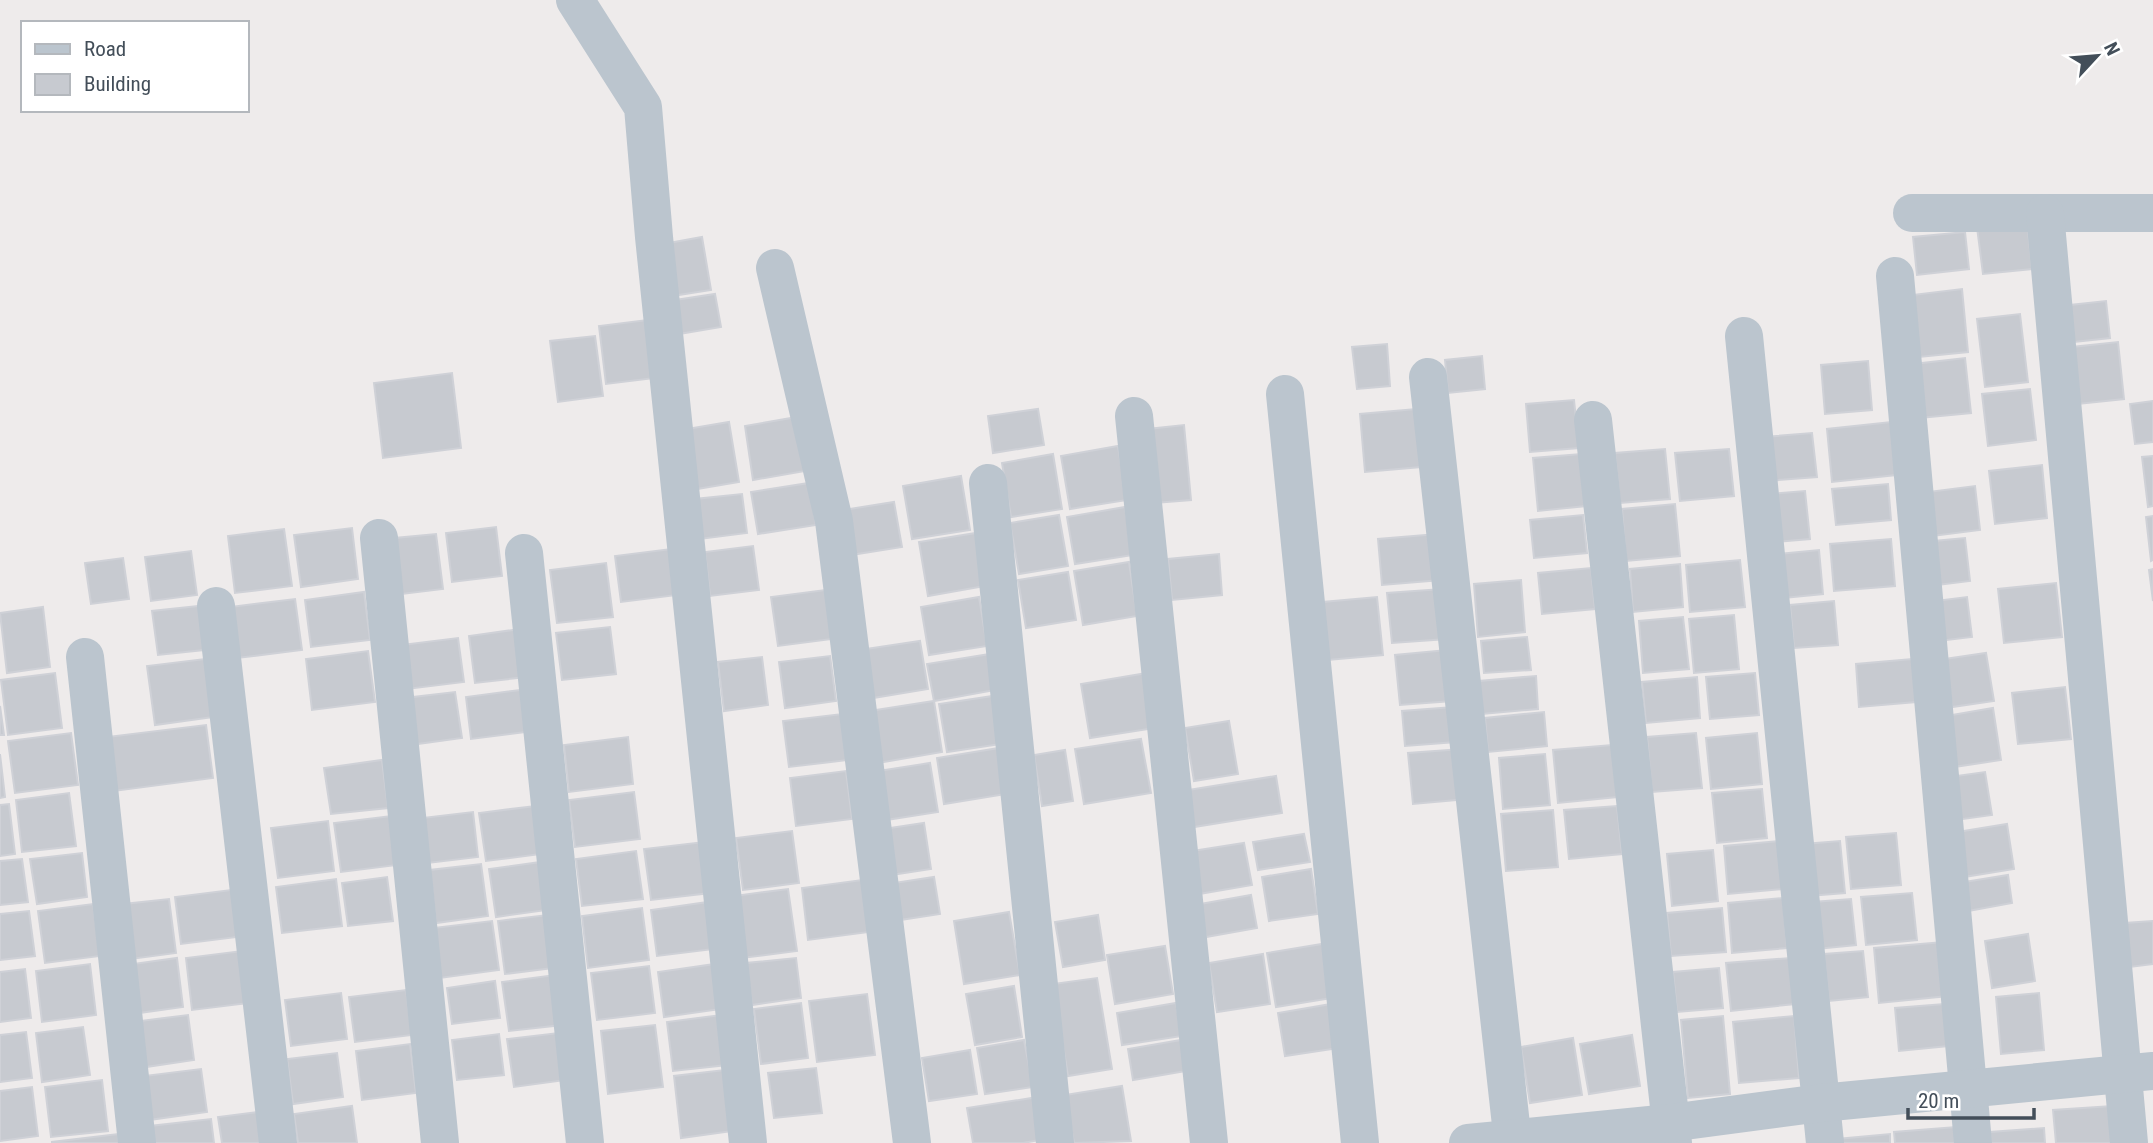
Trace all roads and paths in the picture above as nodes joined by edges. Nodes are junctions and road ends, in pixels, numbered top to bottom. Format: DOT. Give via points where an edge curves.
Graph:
graph roads {
  1 [pos="575,0"];
  2 [pos="2045,213"];
  3 [pos="2153,213"];
  4 [pos="1912,214"];
  5 [pos="775,268"];
  6 [pos="1895,276"];
  7 [pos="1744,336"];
  8 [pos="1429,377"];
  9 [pos="1285,394"];
  10 [pos="1134,416"];
  11 [pos="1593,420"];
  12 [pos="988,483"];
  13 [pos="379,538"];
  14 [pos="524,553"];
  15 [pos="216,606"];
  16 [pos="85,657"];
  17 [pos="2138,1072"];
  18 [pos="1968,1088"];
  19 [pos="1821,1103"];
  20 [pos="1671,1133"];
  21 [pos="1513,1140"];
  22 [pos="137,1143"];
  23 [pos="278,1143"];
  24 [pos="440,1143"];
  25 [pos="584,1143"];
  26 [pos="748,1143"];
  27 [pos="912,1143"];
  28 [pos="1055,1143"];
  29 [pos="1209,1143"];
  30 [pos="1360,1143"];
  31 [pos="1468,1143"];
  32 [pos="1825,1143"];
  33 [pos="1973,1143"];
  34 [pos="2129,1143"];
  1 -- 26 [label="street" via="643,107"];
  2 -- 3 [label="street"];
  2 -- 4 [label="street"];
  2 -- 17 [label="street"];
  5 -- 27 [label="street" via="834,521"];
  6 -- 18 [label="street"];
  7 -- 19 [label="street"];
  8 -- 21 [label="street"];
  9 -- 30 [label="street"];
  10 -- 29 [label="street"];
  11 -- 20 [label="street"];
  12 -- 28 [label="street"];
  13 -- 24 [label="street"];
  14 -- 25 [label="street"];
  15 -- 23 [label="street"];
  16 -- 22 [label="street"];
  17 -- 18 [label="street"];
  17 -- 34 [label="street"];
  18 -- 19 [label="street"];
  18 -- 33 [label="street"];
  19 -- 20 [label="street"];
  19 -- 32 [label="street"];
  20 -- 21 [label="street"];
  21 -- 31 [label="street"];
}
